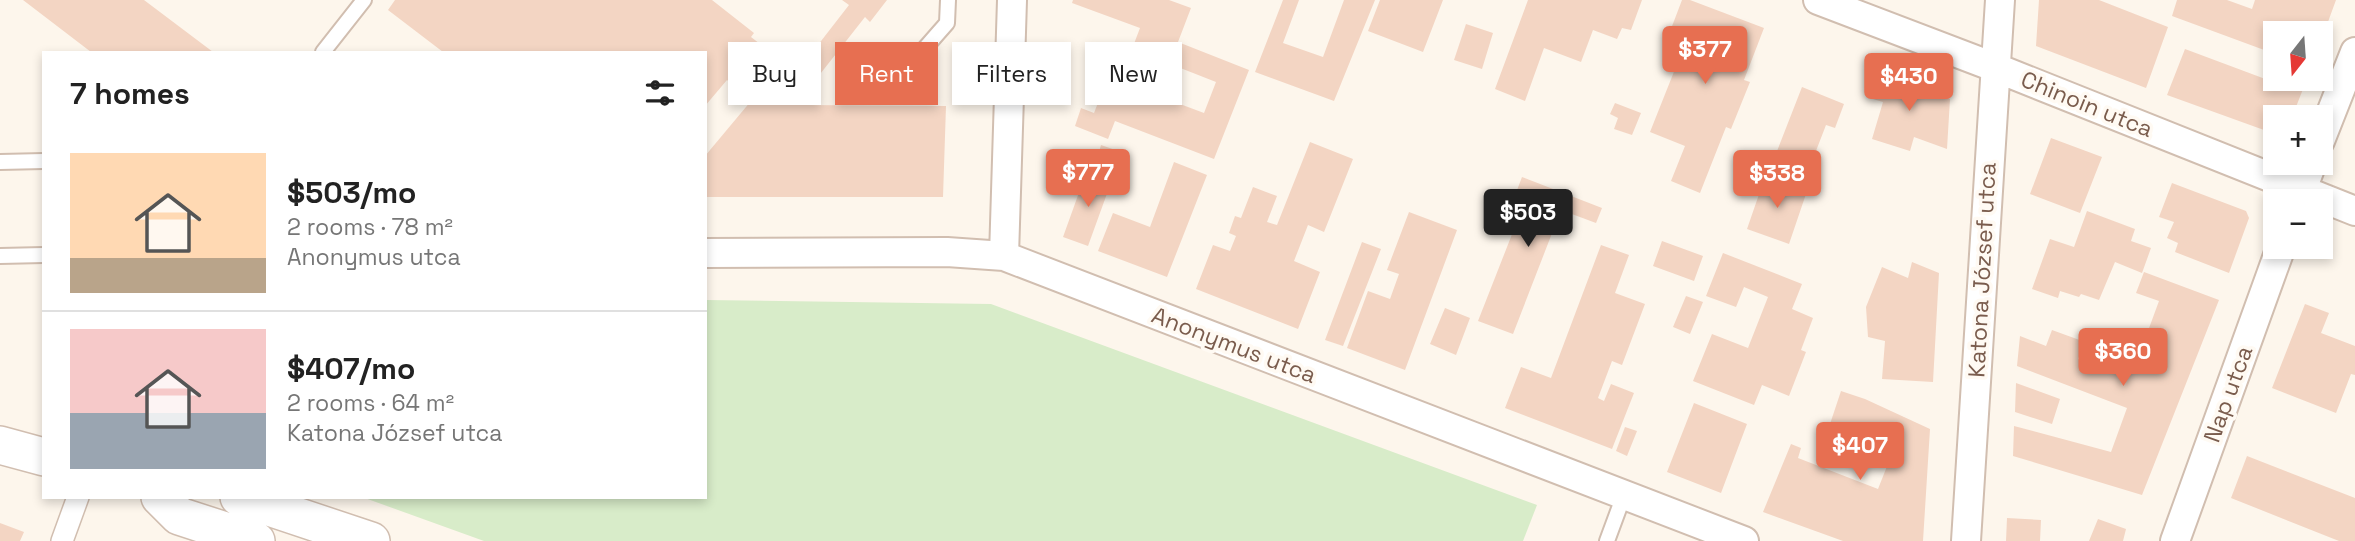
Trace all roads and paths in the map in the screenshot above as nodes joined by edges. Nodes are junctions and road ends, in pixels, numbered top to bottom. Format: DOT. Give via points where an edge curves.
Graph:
graph roads {
  1 [pos="364,0"];
  2 [pos="948,0"];
  3 [pos="1012,0"];
  4 [pos="1818,0"];
  5 [pos="2000,0"];
  6 [pos="930,42"];
  7 [pos="324,51"];
  8 [pos="2355,52"];
  9 [pos="1994,67"];
  10 [pos="2333,108"];
  11 [pos="42,161"];
  12 [pos="0,162"];
  13 [pos="2282,189"];
  14 [pos="2333,205"];
  15 [pos="2355,211"];
  16 [pos="707,253"];
  17 [pos="42,255"];
  18 [pos="0,256"];
  19 [pos="1004,256"];
  20 [pos="2277,259"];
  21 [pos="0,445"];
  22 [pos="42,456"];
  23 [pos="1624,495"];
  24 [pos="77,499"];
  25 [pos="162,499"];
  26 [pos="245,499"];
  27 [pos="62,541"];
  28 [pos="256,541"];
  29 [pos="372,541"];
  30 [pos="1607,541"];
  31 [pos="1744,541"];
  32 [pos="1966,541"];
  33 [pos="2175,541"];
  1 -- 7 [label="lane"];
  2 -- 6 [label="lane" via="947,23"];
  3 -- 19 [label="street"];
  4 -- 9 [label="street, Chinoin utca"];
  5 -- 9 [label="street, Katona József utca"];
  8 -- 10 [label="street"];
  9 -- 13 [label="street, Chinoin utca"];
  9 -- 32 [label="street, Katona József utca"];
  11 -- 12 [label="lane"];
  14 -- 15 [label="street, Chinoin utca"];
  16 -- 19 [label="street, Anonymus utca"];
  17 -- 18 [label="lane"];
  19 -- 23 [label="street, Anonymus utca"];
  20 -- 33 [label="street, Nap utca"];
  21 -- 22 [label="street"];
  23 -- 30 [label="lane"];
  23 -- 31 [label="street, Anonymus utca"];
  24 -- 27 [label="street"];
  25 -- 28 [label="street" via="179,516"];
  26 -- 29 [label="street"];
}
